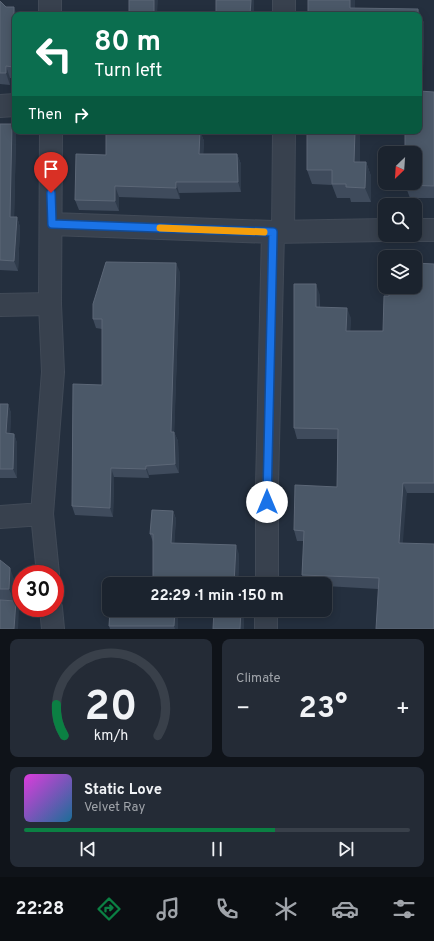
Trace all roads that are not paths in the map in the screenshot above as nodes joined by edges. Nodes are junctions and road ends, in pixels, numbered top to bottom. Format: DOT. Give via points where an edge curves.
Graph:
graph roads {
  1 [pos="50,0"];
  2 [pos="284,0"];
  3 [pos="50,12"];
  4 [pos="284,12"];
  5 [pos="0,106"];
  6 [pos="12,106"];
  7 [pos="51,134"];
  8 [pos="284,134"];
  9 [pos="52,224"];
  10 [pos="378,230"];
  11 [pos="422,230"];
  12 [pos="434,230"];
  13 [pos="278,232"];
  14 [pos="50,304"];
  15 [pos="0,305"];
  16 [pos="42,514"];
  17 [pos="0,517"];
  18 [pos="47,565"];
  19 [pos="267,577"];
  20 [pos="52,617"];
  21 [pos="266,617"];
  22 [pos="53,629"];
  23 [pos="266,629"];
  1 -- 3 [label="street"];
  2 -- 4 [label="street"];
  5 -- 6 [label="street"];
  7 -- 9 [label="street"];
  8 -- 13 [label="street"];
  9 -- 13 [label="street"];
  9 -- 14 [label="street"];
  10 -- 13 [label="street"];
  11 -- 12 [label="street"];
  13 -- 19 [label="street" via="267,486"];
  14 -- 15 [label="street"];
  14 -- 16 [label="street" via="53,372"];
  16 -- 17 [label="street"];
  16 -- 18 [label="street"];
  20 -- 22 [label="street"];
  21 -- 23 [label="street"];
}
